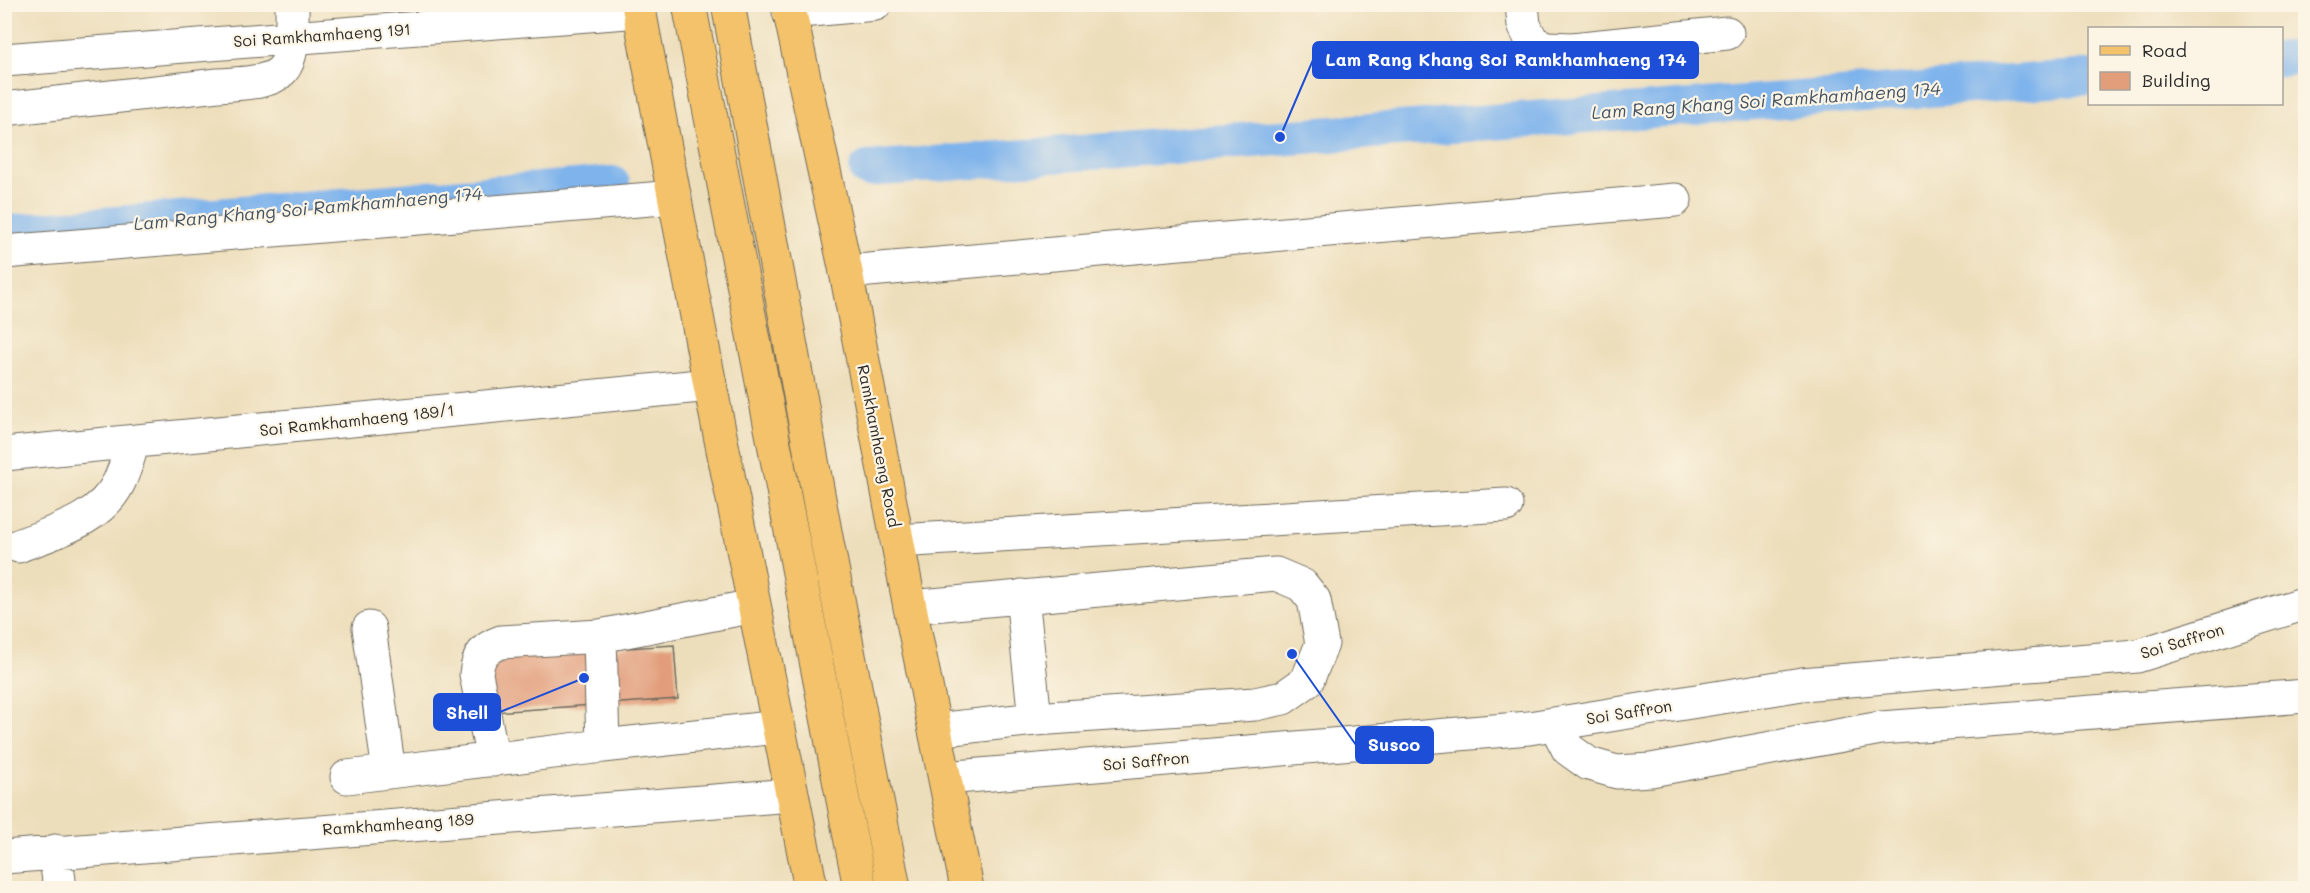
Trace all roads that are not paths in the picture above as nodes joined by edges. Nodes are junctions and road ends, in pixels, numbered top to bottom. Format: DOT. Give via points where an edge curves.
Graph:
graph roads {
  1 [pos="292,4"];
  2 [pos="689,4"];
  3 [pos="728,4"];
  4 [pos="875,4"];
  5 [pos="1522,4"];
  6 [pos="639,8"];
  7 [pos="789,8"];
  8 [pos="1727,33"];
  9 [pos="292,38"];
  10 [pos="4,60"];
  11 [pos="4,109"];
  12 [pos="675,197"];
  13 [pos="1675,200"];
  14 [pos="4,252"];
  15 [pos="846,272"];
  16 [pos="710,385"];
  17 [pos="133,442"];
  18 [pos="4,454"];
  19 [pos="1506,505"];
  20 [pos="897,541"];
  21 [pos="18,546"];
  22 [pos="1022,596"];
  23 [pos="2306,603"];
  24 [pos="754,606"];
  25 [pos="910,607"];
  26 [pos="369,628"];
  27 [pos="600,636"];
  28 [pos="2306,696"];
  29 [pos="1035,719"];
  30 [pos="1555,724"];
  31 [pos="778,727"];
  32 [pos="935,730"];
  33 [pos="603,746"];
  34 [pos="493,760"];
  35 [pos="389,772"];
  36 [pos="347,777"];
  37 [pos="945,778"];
  38 [pos="792,795"];
  39 [pos="56,851"];
  40 [pos="4,856"];
  41 [pos="60,888"];
  42 [pos="811,888"];
  43 [pos="860,888"];
  44 [pos="894,888"];
  45 [pos="967,888"];
  1 -- 9 [label="street"];
  2 -- 43 [label="main road"];
  3 -- 44 [label="main road"];
  4 -- 7 [label="street"];
  5 -- 8 [label="street" via="1524,25 1533,43 1547,48 1572,49"];
  6 -- 9 [label="street, Soi Ramkhamhaeng 191"];
  6 -- 12 [label="main road"];
  7 -- 15 [label="main road, Ramkhamhaeng Road"];
  9 -- 10 [label="street, Soi Ramkhamhaeng 191"];
  9 -- 11 [label="street" via="290,59 272,79"];
  12 -- 14 [label="street"];
  12 -- 16 [label="main road"];
  13 -- 15 [label="street"];
  15 -- 20 [label="main road, Ramkhamhaeng Road"];
  16 -- 17 [label="street, Soi Ramkhamhaeng 189/1"];
  16 -- 24 [label="main road"];
  17 -- 18 [label="street, Soi Ramkhamhaeng 189/1"];
  17 -- 21 [label="street" via="118,484 97,509 78,523"];
  19 -- 20 [label="street"];
  20 -- 25 [label="main road, Ramkhamhaeng Road"];
  22 -- 25 [label="street"];
  22 -- 29 [label="street"];
  22 -- 29 [label="street" via="1276,574 1302,585 1314,600 1322,644 1307,681 1283,698 1256,704"];
  23 -- 30 [label="street, Soi Saffron" via="2137,656 1802,684"];
  24 -- 27 [label="street"];
  24 -- 31 [label="main road"];
  25 -- 32 [label="main road, Ramkhamhaeng Road"];
  26 -- 35 [label="street"];
  27 -- 33 [label="street"];
  27 -- 34 [label="street" via="501,642 482,652 476,674"];
  28 -- 30 [label="street" via="1881,728 1651,770 1617,772 1589,764 1568,749"];
  29 -- 32 [label="street"];
  30 -- 37 [label="street, Soi Saffron"];
  31 -- 33 [label="street"];
  31 -- 38 [label="main road"];
  32 -- 37 [label="main road, Ramkhamhaeng Road"];
  33 -- 34 [label="street"];
  34 -- 35 [label="street"];
  35 -- 36 [label="street"];
  37 -- 45 [label="main road, Ramkhamhaeng Road"];
  38 -- 39 [label="street, Ramkhamheang 189"];
  38 -- 42 [label="main road"];
  39 -- 40 [label="street, Ramkhamheang 189"];
  39 -- 41 [label="street"];
}
